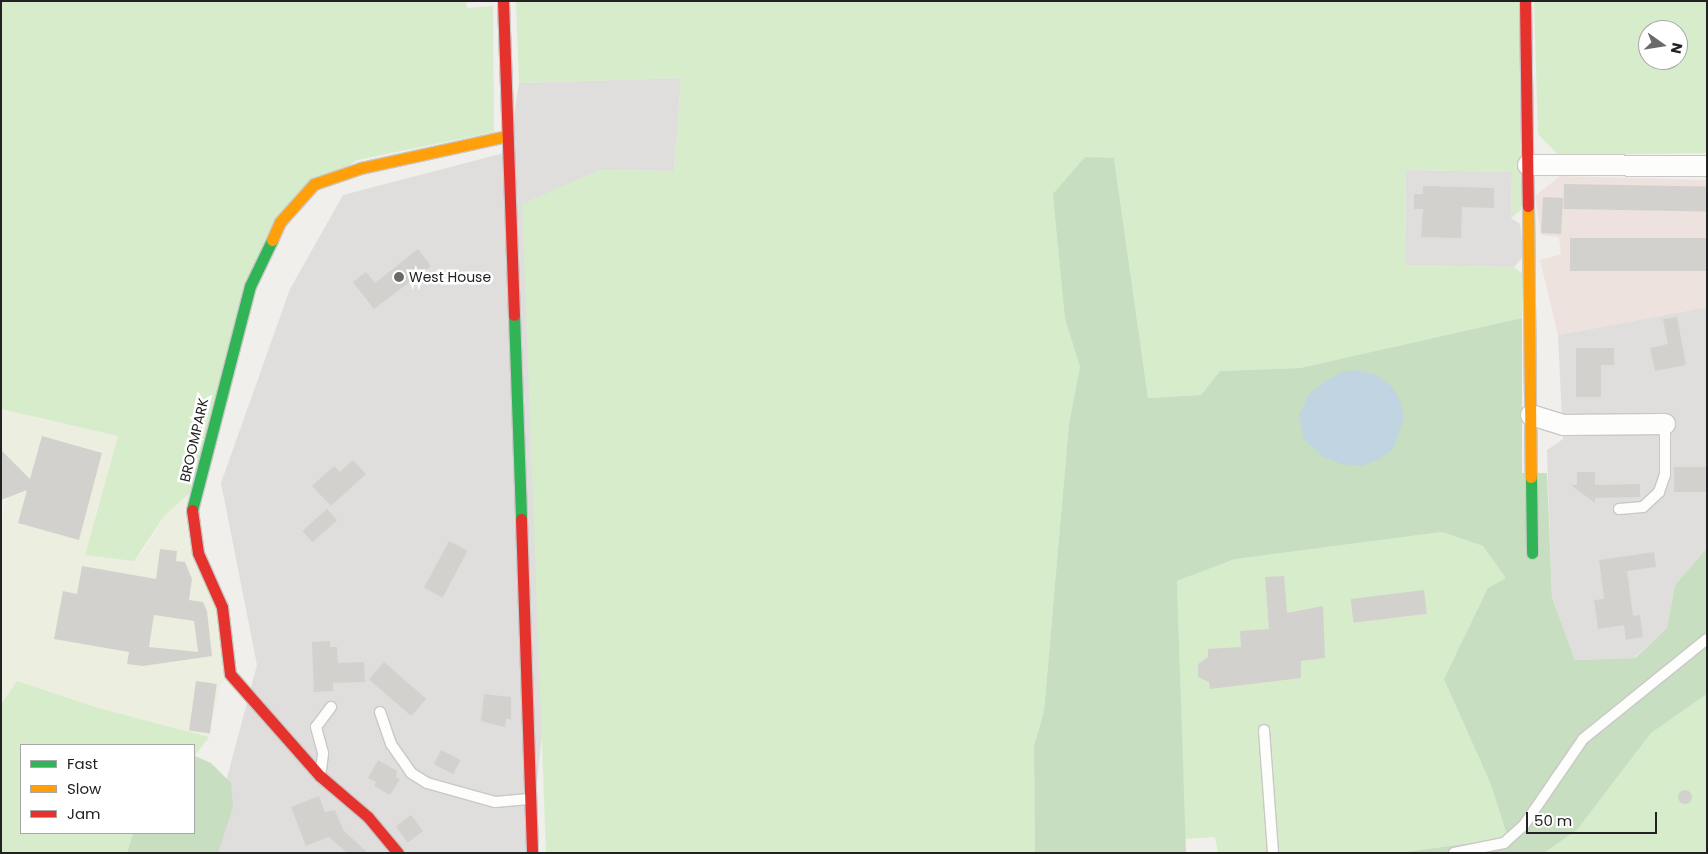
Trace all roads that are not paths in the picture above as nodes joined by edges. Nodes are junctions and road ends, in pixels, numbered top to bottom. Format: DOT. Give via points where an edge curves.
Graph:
graph roads {
  1 [pos="503,1"];
  2 [pos="1525,1"];
  3 [pos="507,136"];
  4 [pos="1528,165"];
  5 [pos="1707,166"];
  6 [pos="1531,415"];
  7 [pos="1665,424"];
  8 [pos="1619,509"];
  9 [pos="1532,553"];
  10 [pos="1707,639"];
  11 [pos="330,707"];
  12 [pos="380,712"];
  13 [pos="1264,730"];
  14 [pos="320,776"];
  15 [pos="530,798"];
  16 [pos="398,853"];
  17 [pos="532,853"];
  18 [pos="1273,853"];
  19 [pos="1454,853"];
  1 -- 3 [label="street"];
  2 -- 4 [label="street"];
  3 -- 14 [label="street, BROOMPARK" via="361,168 314,184 280,222 250,286 192,509 198,553 222,607 230,674"];
  3 -- 15 [label="street"];
  4 -- 5 [label="street"];
  4 -- 6 [label="street"];
  6 -- 7 [label="street" via="1563,425"];
  6 -- 9 [label="street"];
  7 -- 8 [label="lane" via="1665,475 1659,492 1643,508"];
  10 -- 19 [label="lane" via="1583,739 1524,826 1504,843"];
  11 -- 14 [label="lane" via="316,727 323,754"];
  12 -- 15 [label="lane" via="391,744 411,773 427,783 495,802"];
  13 -- 18 [label="lane"];
  14 -- 16 [label="street, BROOMPARK" via="368,817"];
  15 -- 17 [label="street"];
}
